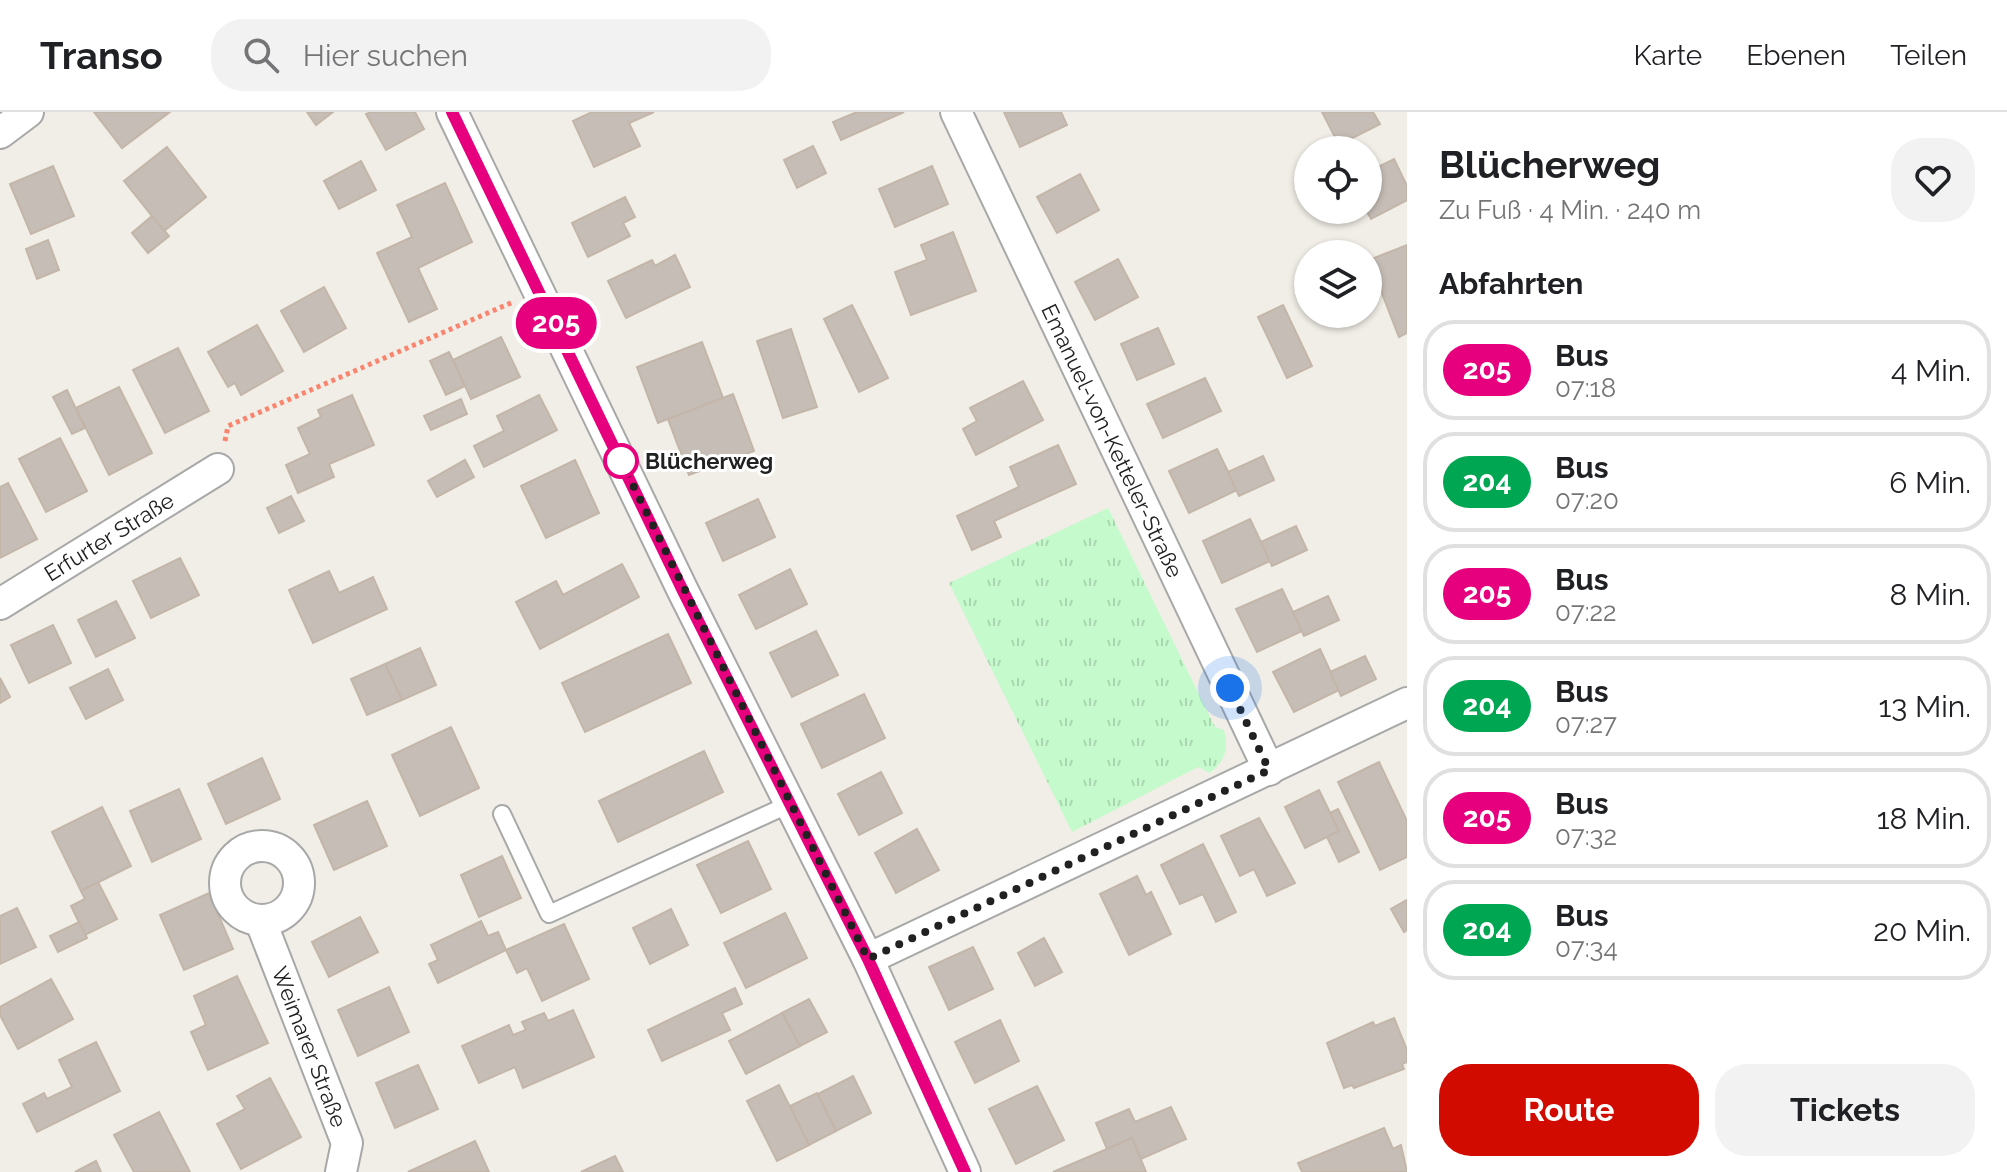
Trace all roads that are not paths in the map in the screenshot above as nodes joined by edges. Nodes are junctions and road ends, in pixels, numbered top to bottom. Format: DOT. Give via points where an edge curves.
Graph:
graph roads {
  1 [pos="28,112"];
  2 [pos="452,112"];
  3 [pos="956,112"];
  4 [pos="0,133"];
  5 [pos="218,469"];
  6 [pos="0,604"];
  7 [pos="1407,703"];
  8 [pos="1269,770"];
  9 [pos="792,803"];
  10 [pos="502,814"];
  11 [pos="261,922"];
  12 [pos="868,959"];
  13 [pos="341,1172"];
  14 [pos="965,1172"];
  1 -- 4 [label="street"];
  2 -- 9 [label="street" via="683,591"];
  3 -- 8 [label="street, Emanuel-von-Ketteler-Straße"];
  5 -- 6 [label="street, Erfurter Straße"];
  7 -- 8 [label="street"];
  8 -- 12 [label="street"];
  9 -- 10 [label="lane" via="549,914"];
  9 -- 12 [label="street"];
  11 -- 13 [label="street, Weimarer Straße" via="347,1143"];
  12 -- 14 [label="street"];
}
